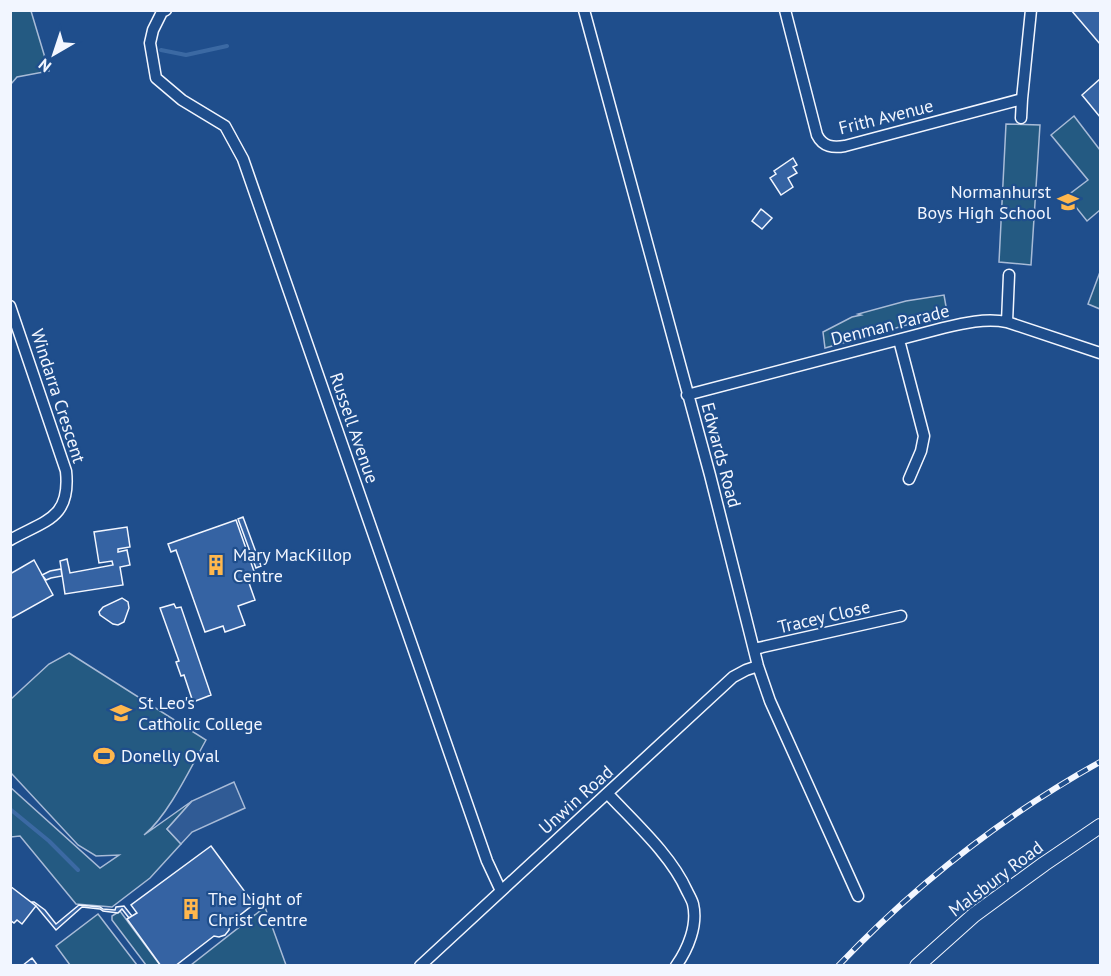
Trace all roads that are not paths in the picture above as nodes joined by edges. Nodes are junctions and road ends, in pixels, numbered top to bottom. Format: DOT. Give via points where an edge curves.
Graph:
graph roads {
  1 [pos="166,10"];
  2 [pos="584,10"];
  3 [pos="785,10"];
  4 [pos="1031,10"];
  5 [pos="1022,99"];
  6 [pos="1021,118"];
  7 [pos="1009,275"];
  8 [pos="10,306"];
  9 [pos="1007,321"];
  10 [pos="899,340"];
  11 [pos="1101,353"];
  12 [pos="687,395"];
  13 [pos="909,479"];
  14 [pos="10,540"];
  15 [pos="901,616"];
  16 [pos="754,649"];
  17 [pos="758,666"];
  18 [pos="608,794"];
  19 [pos="1101,826"];
  20 [pos="501,891"];
  21 [pos="858,896"];
  22 [pos="420,966"];
  23 [pos="676,966"];
  24 [pos="917,966"];
  1 -- 20 [label="street, Russell Avenue" via="153,30 150,44 156,78 182,100 225,126 243,159 483,850"];
  2 -- 12 [label="street, Edwards Road"];
  3 -- 5 [label="street, Frith Avenue" via="817,135 826,145 845,146"];
  4 -- 5 [label="street"];
  5 -- 6 [label="street"];
  7 -- 9 [label="street"];
  8 -- 14 [label="street, Windarra Crescent" via="68,485 54,516"];
  9 -- 10 [label="street, Denman Parade" via="971,322"];
  9 -- 11 [label="street, Denman Parade"];
  10 -- 12 [label="street, Denman Parade"];
  10 -- 13 [label="street" via="924,436"];
  12 -- 16 [label="street, Edwards Road"];
  15 -- 16 [label="street, Tracey Close"];
  16 -- 17 [label="street, Edwards Road"];
  17 -- 18 [label="street, Unwin Road" via="733,678"];
  17 -- 21 [label="street, Edwards Road"];
  18 -- 20 [label="street, Unwin Road"];
  18 -- 23 [label="street" via="670,862 693,905 694,929"];
  19 -- 24 [label="street, Malsbury Road" via="974,915"];
  20 -- 22 [label="street, Unwin Road"];
}
